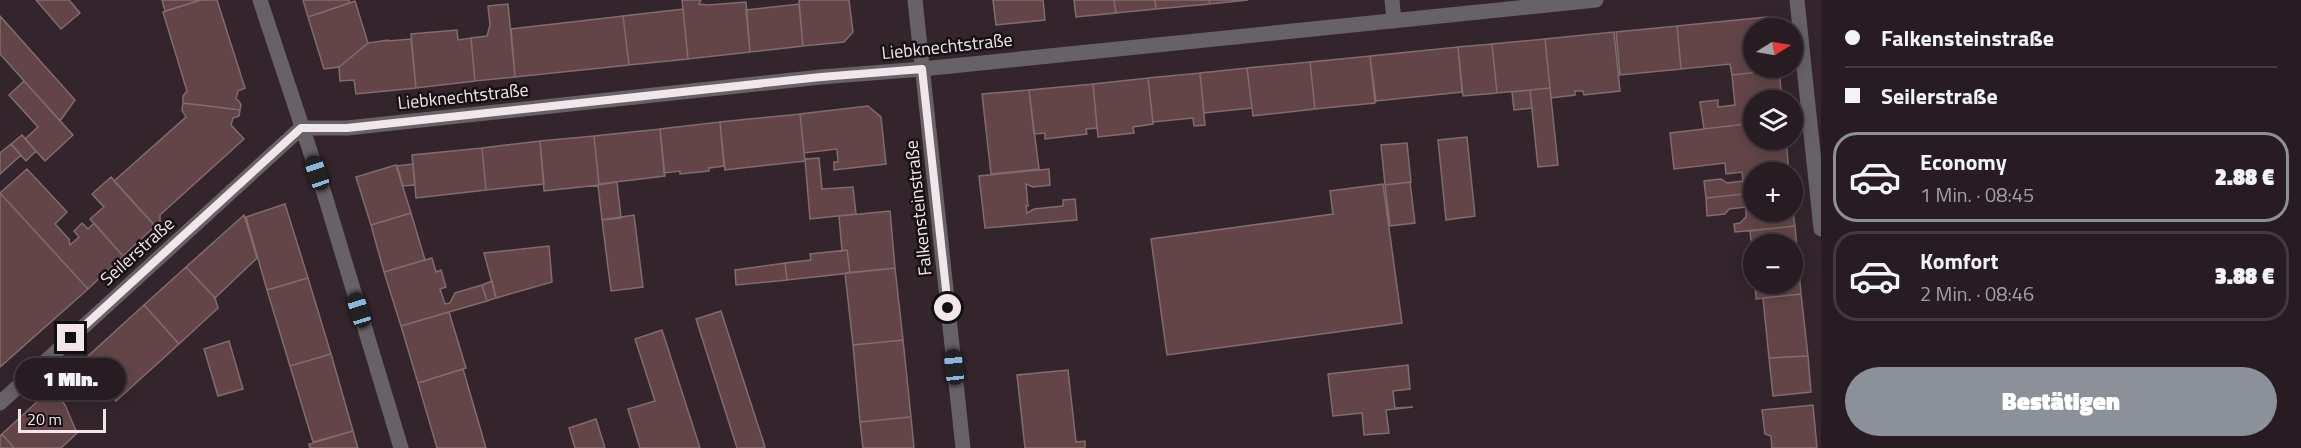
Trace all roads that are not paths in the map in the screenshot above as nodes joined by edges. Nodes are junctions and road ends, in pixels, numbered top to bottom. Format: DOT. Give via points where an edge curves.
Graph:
graph roads {
  1 [pos="260,0"];
  2 [pos="915,0"];
  3 [pos="1392,0"];
  4 [pos="1596,0"];
  5 [pos="1797,0"];
  6 [pos="1394,21"];
  7 [pos="922,69"];
  8 [pos="301,128"];
  9 [pos="1821,229"];
  10 [pos="0,403"];
  11 [pos="401,448"];
  12 [pos="963,448"];
  1 -- 8 [label="street"];
  2 -- 7 [label="street, Falkensteinstraße"];
  3 -- 6 [label="street"];
  4 -- 6 [label="street, Liebknechtstraße"];
  5 -- 9 [label="street"];
  6 -- 7 [label="street, Liebknechtstraße"];
  7 -- 8 [label="street, Liebknechtstraße" via="347,128"];
  7 -- 12 [label="street, Falkensteinstraße"];
  8 -- 10 [label="street, Seilerstraße"];
  8 -- 11 [label="street"];
}
